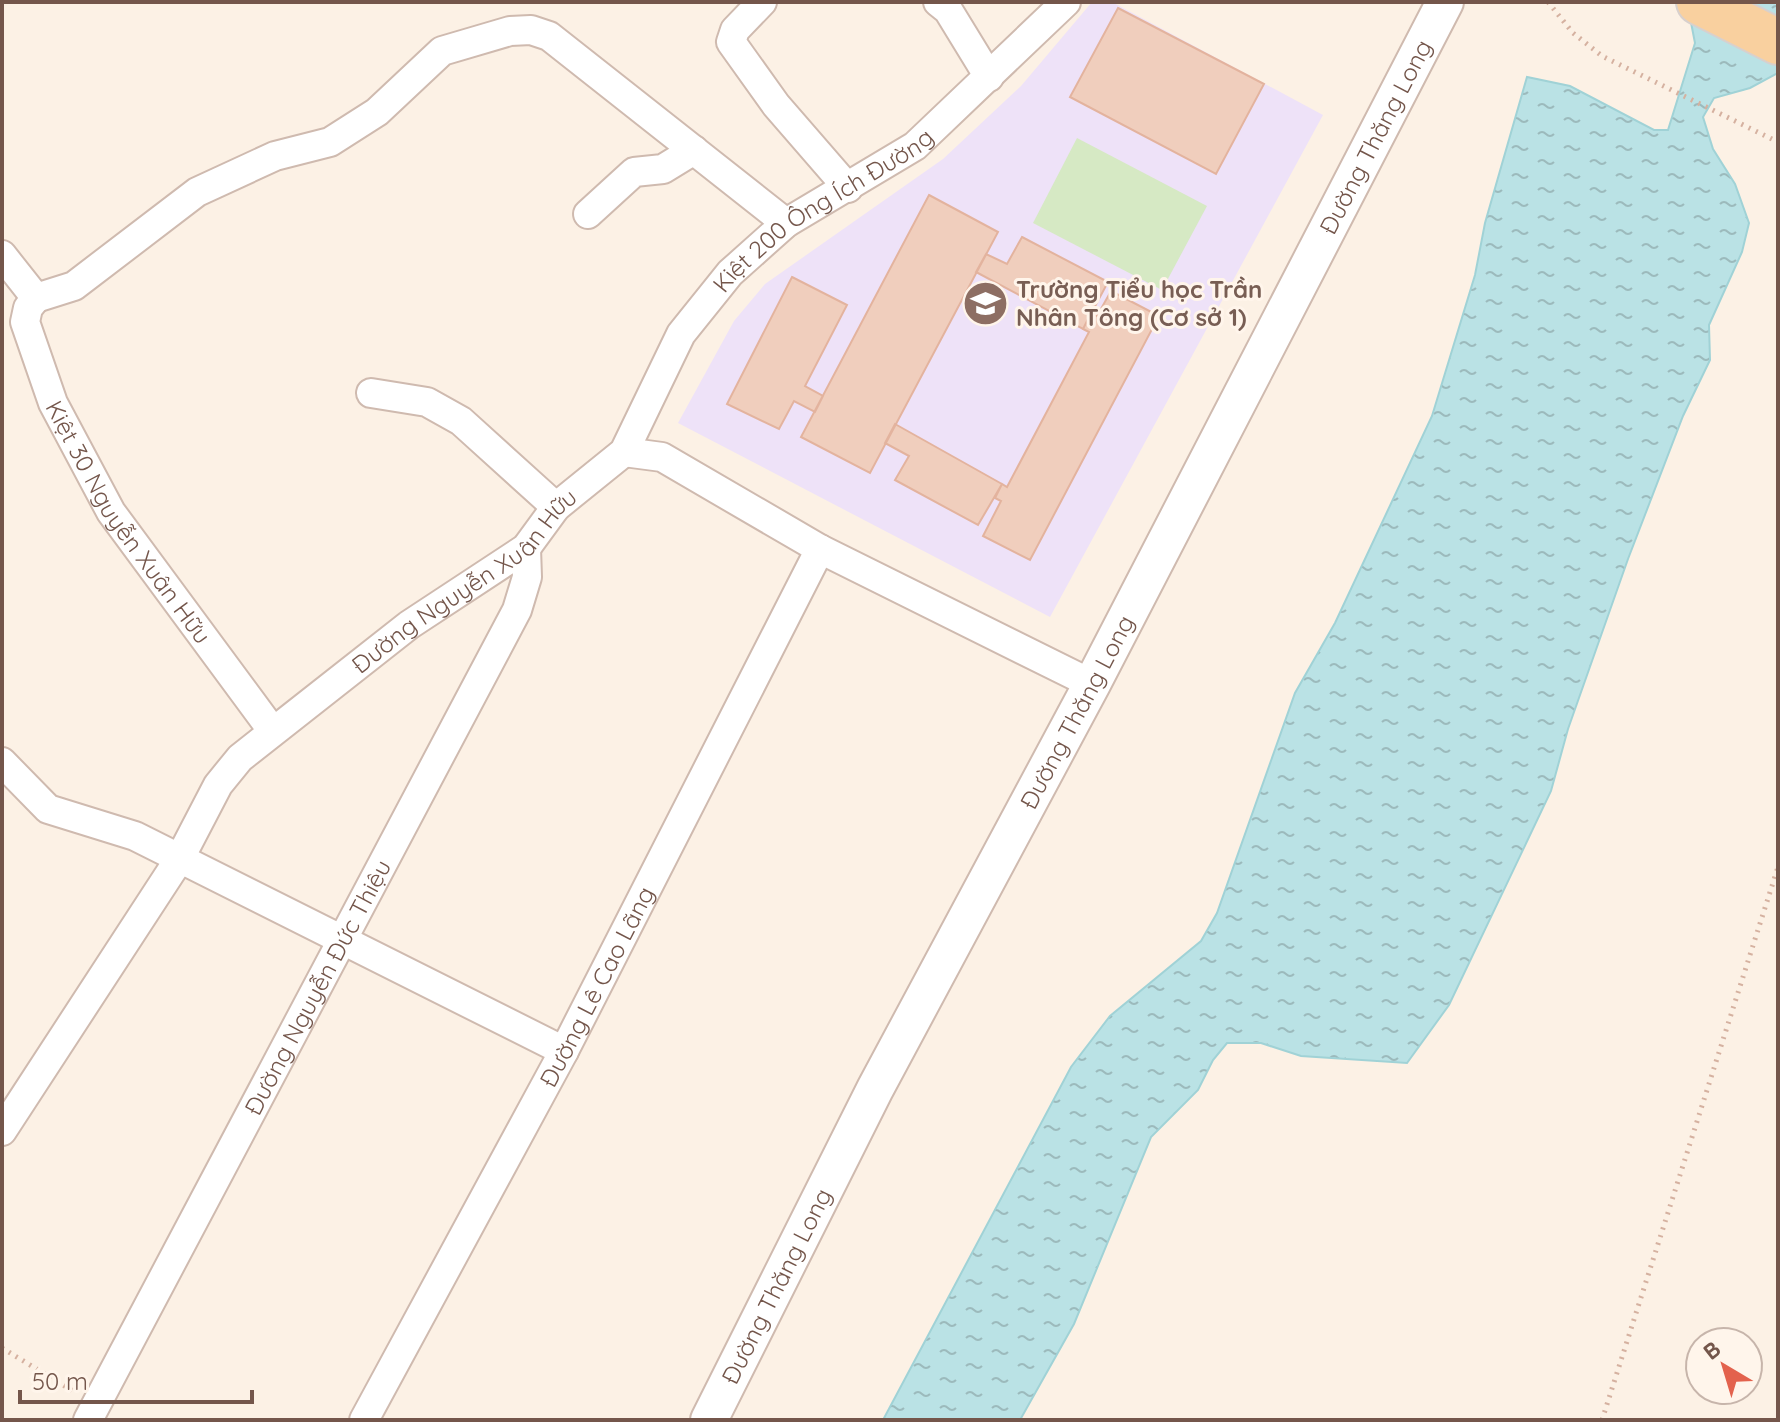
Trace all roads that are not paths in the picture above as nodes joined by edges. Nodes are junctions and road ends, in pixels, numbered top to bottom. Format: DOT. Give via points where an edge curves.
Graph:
graph roads {
  1 [pos="762,2"];
  2 [pos="938,2"];
  3 [pos="1066,2"];
  4 [pos="1699,2"];
  5 [pos="1434,8"];
  6 [pos="1778,42"];
  7 [pos="989,77"];
  8 [pos="694,150"];
  9 [pos="848,188"];
  10 [pos="588,214"];
  11 [pos="786,223"];
  12 [pos="2,255"];
  13 [pos="36,298"];
  14 [pos="371,393"];
  15 [pos="624,452"];
  16 [pos="556,507"];
  17 [pos="526,548"];
  18 [pos="820,549"];
  19 [pos="1092,684"];
  20 [pos="272,730"];
  21 [pos="2,762"];
  22 [pos="180,858"];
  23 [pos="344,939"];
  24 [pos="564,1051"];
  25 [pos="2,1131"];
  26 [pos="92,1412"];
  27 [pos="364,1420"];
  28 [pos="709,1420"];
  1 -- 9 [label="street" via="735,30 731,42 776,105"];
  2 -- 7 [label="street"];
  3 -- 7 [label="street, Kiệt 200 Ông Ích Đường"];
  4 -- 6 [label="main road"];
  5 -- 19 [label="street, Đường Thăng Long"];
  7 -- 9 [label="street, Kiệt 200 Ông Ích Đường" via="915,146"];
  8 -- 10 [label="street" via="663,169 634,172"];
  8 -- 11 [label="street"];
  8 -- 13 [label="street" via="549,36 510,31 442,51 377,112 330,142 275,156 197,192 74,286"];
  9 -- 11 [label="street, Kiệt 200 Ông Ích Đường"];
  11 -- 15 [label="street, Kiệt 200 Ông Ích Đường" via="730,273 681,334"];
  12 -- 13 [label="street"];
  13 -- 20 [label="street, Kiệt 30 Nguyễn Xuân Hữu" via="25,322 53,403 111,512"];
  14 -- 16 [label="street" via="427,402 461,421"];
  15 -- 16 [label="street, Đường Nguyễn Xuân Hữu"];
  15 -- 18 [label="street" via="662,457"];
  16 -- 17 [label="street, Đường Nguyễn Xuân Hữu"];
  17 -- 20 [label="street, Đường Nguyễn Xuân Hữu" via="409,625"];
  17 -- 23 [label="street, Đường Nguyễn Đức Thiệu" via="527,577 517,610"];
  18 -- 19 [label="street"];
  18 -- 24 [label="street, Đường Lê Cao Lãng"];
  19 -- 28 [label="street, Đường Thăng Long" via="882,1075"];
  20 -- 22 [label="street, Đường Nguyễn Xuân Hữu" via="218,785"];
  21 -- 22 [label="street" via="48,809 135,836"];
  22 -- 23 [label="street"];
  22 -- 25 [label="street, Đường Nguyễn Xuân Hữu"];
  23 -- 24 [label="street"];
  23 -- 26 [label="street, Đường Nguyễn Đức Thiệu"];
  24 -- 27 [label="street, Đường Lê Cao Lãng"];
}
